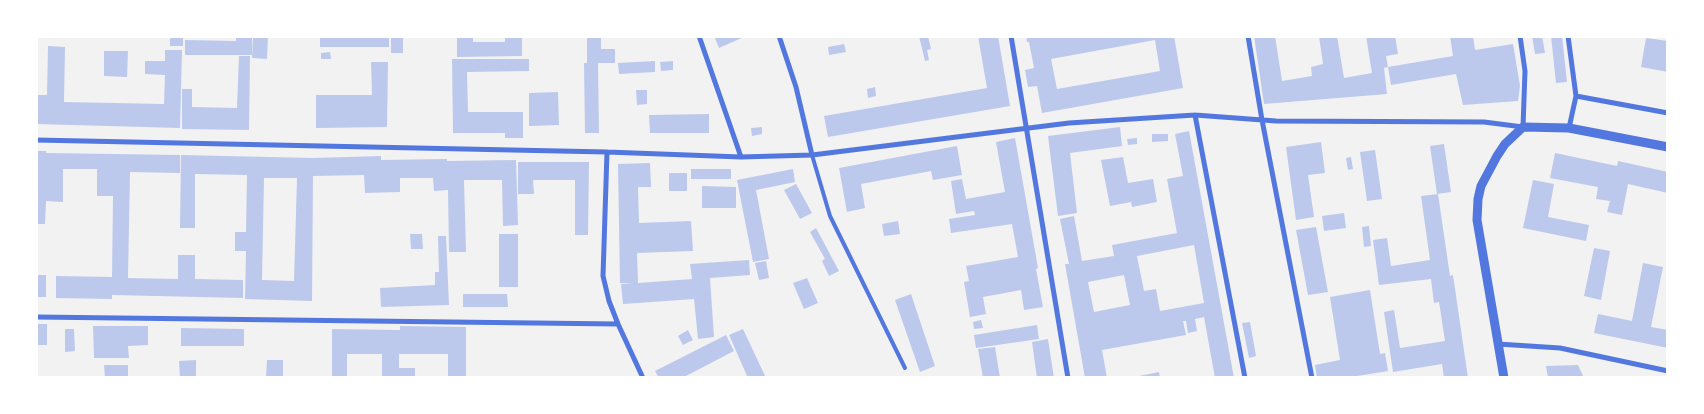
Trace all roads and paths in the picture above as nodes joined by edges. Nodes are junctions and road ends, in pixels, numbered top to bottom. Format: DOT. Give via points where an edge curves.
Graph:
graph roads {
  1 [pos="699,36"];
  2 [pos="779,36"];
  3 [pos="1011,36"];
  4 [pos="1248,36"];
  5 [pos="1520,36"];
  6 [pos="1568,36"];
  7 [pos="1576,96"];
  8 [pos="1668,113"];
  9 [pos="1195,115"];
  10 [pos="1262,120"];
  11 [pos="1523,127"];
  12 [pos="1569,128"];
  13 [pos="1026,129"];
  14 [pos="36,140"];
  15 [pos="1668,147"];
  16 [pos="607,152"];
  17 [pos="812,155"];
  18 [pos="741,157"];
  19 [pos="36,317"];
  20 [pos="618,324"];
  21 [pos="1498,344"];
  22 [pos="905,368"];
  23 [pos="1668,371"];
  24 [pos="643,378"];
  25 [pos="1068,378"];
  26 [pos="1245,378"];
  27 [pos="1312,378"];
  28 [pos="1504,378"];
  1 -- 18 [label="street"];
  2 -- 17 [label="street" via="796,87"];
  3 -- 13 [label="street"];
  4 -- 10 [label="street"];
  5 -- 11 [label="street" via="1525,71"];
  6 -- 7 [label="street"];
  7 -- 8 [label="street"];
  7 -- 12 [label="street"];
  9 -- 10 [label="street"];
  9 -- 13 [label="street"];
  9 -- 26 [label="street"];
  10 -- 11 [label="street" via="1484,122"];
  10 -- 27 [label="street"];
  11 -- 12 [label="street"];
  11 -- 21 [label="street" via="1505,144 1493,162 1478,199 1477,220"];
  12 -- 15 [label="street"];
  13 -- 17 [label="street"];
  13 -- 25 [label="street"];
  14 -- 16 [label="street"];
  16 -- 18 [label="street"];
  16 -- 20 [label="street" via="603,276"];
  17 -- 18 [label="street"];
  17 -- 22 [label="lane" via="830,216"];
  19 -- 20 [label="street"];
  20 -- 24 [label="street"];
  21 -- 23 [label="street" via="1560,348"];
  21 -- 28 [label="street"];
}
